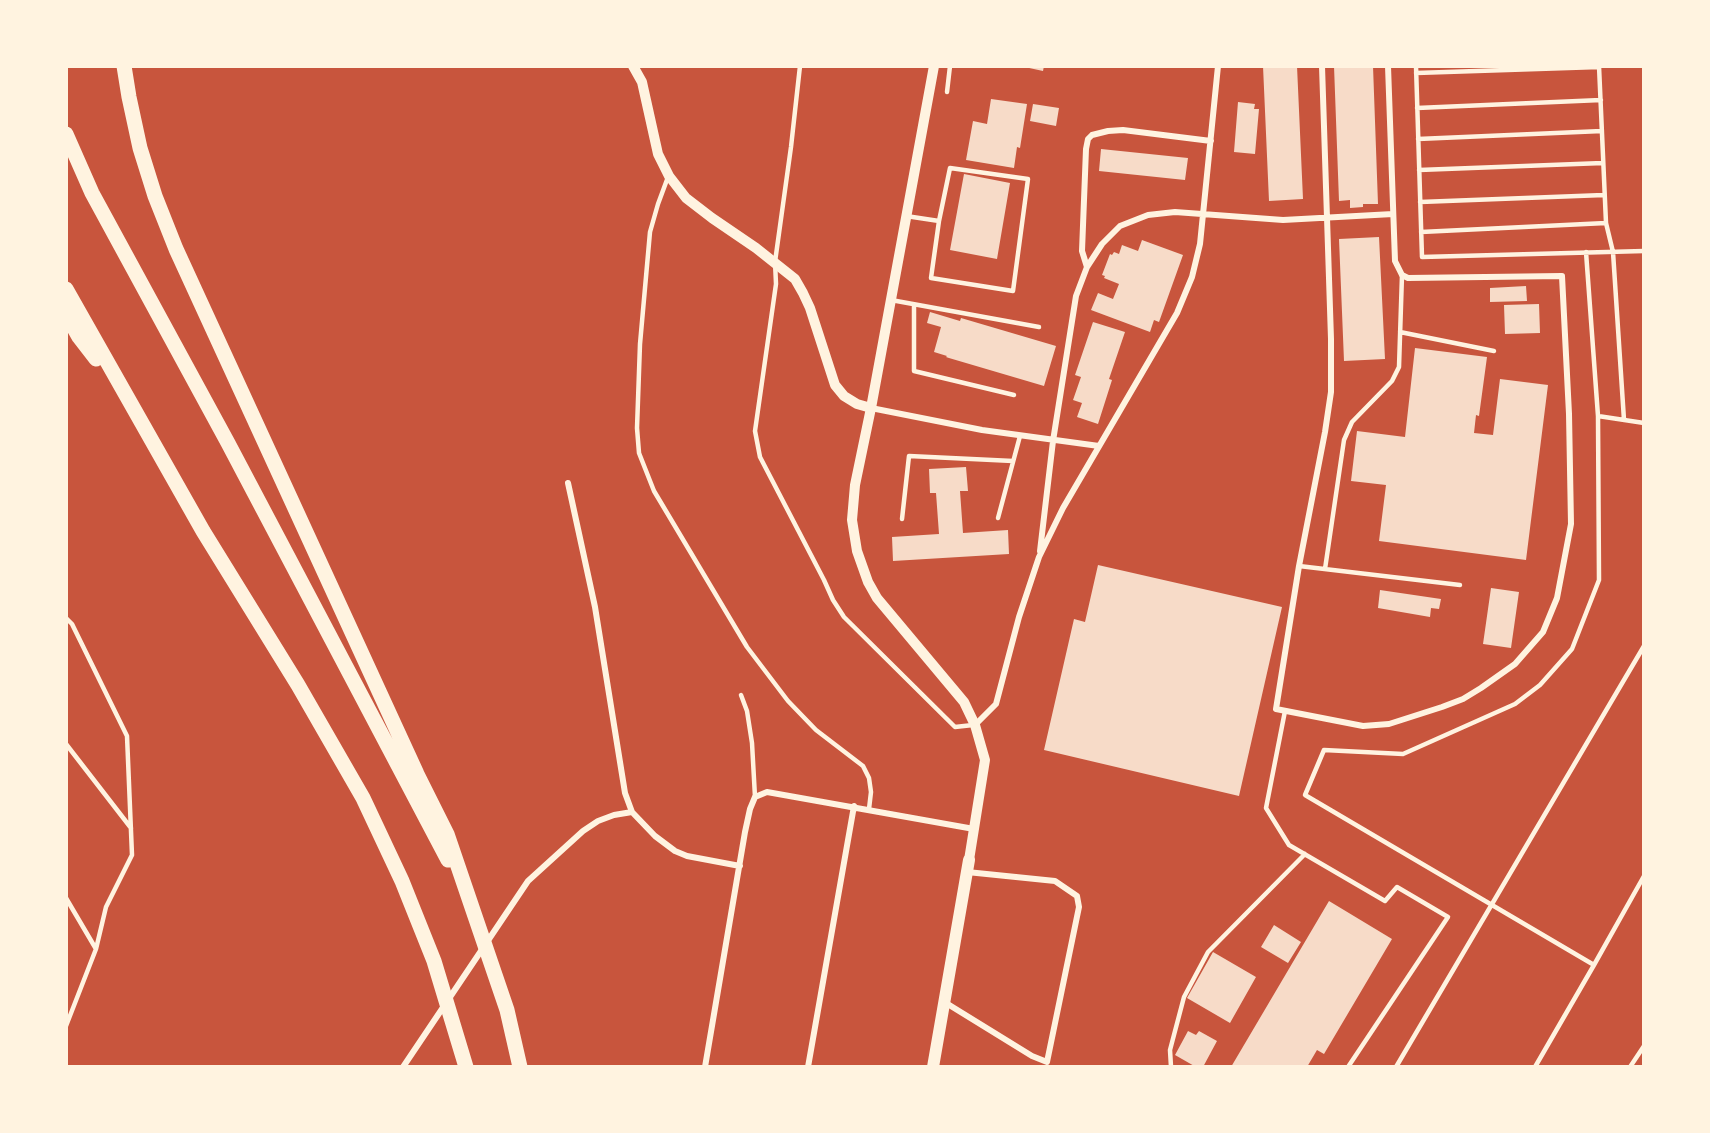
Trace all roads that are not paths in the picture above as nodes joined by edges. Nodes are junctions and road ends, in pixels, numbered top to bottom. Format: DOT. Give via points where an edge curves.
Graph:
graph roads {
  1 [pos="124,66"];
  2 [pos="633,66"];
  3 [pos="800,66"];
  4 [pos="934,66"];
  5 [pos="950,66"];
  6 [pos="1218,66"];
  7 [pos="1322,66"];
  8 [pos="1388,66"];
  9 [pos="1416,66"];
  10 [pos="1599,67"];
  11 [pos="1416,73"];
  12 [pos="947,92"];
  13 [pos="1600,100"];
  14 [pos="1417,108"];
  15 [pos="1602,131"];
  16 [pos="66,134"];
  17 [pos="1418,139"];
  18 [pos="1210,141"];
  19 [pos="1603,163"];
  20 [pos="1419,170"];
  21 [pos="669,176"];
  22 [pos="1604,195"];
  23 [pos="1420,202"];
  24 [pos="1393,214"];
  25 [pos="906,216"];
  26 [pos="1327,217"];
  27 [pos="939,221"];
  28 [pos="1606,223"];
  29 [pos="1421,232"];
  30 [pos="1644,251"];
  31 [pos="1586,252"];
  32 [pos="1613,252"];
  33 [pos="775,262"];
  34 [pos="1086,267"];
  35 [pos="1402,275"];
  36 [pos="66,289"];
  37 [pos="891,300"];
  38 [pos="914,305"];
  39 [pos="66,314"];
  40 [pos="1039,327"];
  41 [pos="1400,333"];
  42 [pos="1494,351"];
  43 [pos="1014,394"];
  44 [pos="871,408"];
  45 [pos="135,413"];
  46 [pos="1598,416"];
  47 [pos="1624,420"];
  48 [pos="1644,423"];
  49 [pos="1020,436"];
  50 [pos="1053,441"];
  51 [pos="1099,446"];
  52 [pos="1013,461"];
  53 [pos="568,483"];
  54 [pos="998,518"];
  55 [pos="902,519"];
  56 [pos="1039,557"];
  57 [pos="1299,566"];
  58 [pos="1325,569"];
  59 [pos="1460,585"];
  60 [pos="66,618"];
  61 [pos="1644,646"];
  62 [pos="741,695"];
  63 [pos="1285,711"];
  64 [pos="975,725"];
  65 [pos="66,744"];
  66 [pos="754,797"];
  67 [pos="854,806"];
  68 [pos="868,809"];
  69 [pos="632,812"];
  70 [pos="131,828"];
  71 [pos="974,830"];
  72 [pos="1305,854"];
  73 [pos="740,866"];
  74 [pos="968,866"];
  75 [pos="1644,876"];
  76 [pos="465,889"];
  77 [pos="66,898"];
  78 [pos="1492,905"];
  79 [pos="96,949"];
  80 [pos="1594,966"];
  81 [pos="946,1003"];
  82 [pos="66,1026"];
  83 [pos="1644,1046"];
  84 [pos="466,1064"];
  85 [pos="403,1067"];
  86 [pos="520,1067"];
  87 [pos="705,1067"];
  88 [pos="808,1067"];
  89 [pos="933,1067"];
  90 [pos="1171,1067"];
  91 [pos="1348,1067"];
  92 [pos="1396,1067"];
  93 [pos="1535,1067"];
  94 [pos="1630,1067"];
  1 -- 76 [label="highway" via="146,168 176,249 447,834"];
  2 -- 21 [label="street" via="642,82 658,154"];
  3 -- 33 [label="lane"];
  4 -- 25 [label="street"];
  5 -- 12 [label="lane"];
  6 -- 18 [label="street"];
  7 -- 26 [label="street"];
  8 -- 24 [label="street"];
  9 -- 11 [label="lane"];
  10 -- 11 [label="lane"];
  10 -- 13 [label="lane"];
  11 -- 14 [label="lane"];
  13 -- 14 [label="lane"];
  13 -- 15 [label="lane"];
  14 -- 17 [label="lane"];
  15 -- 17 [label="lane"];
  15 -- 19 [label="lane"];
  16 -- 76 [label="highway" via="92,193"];
  17 -- 20 [label="lane"];
  18 -- 34 [label="street" via="1124,130 1092,135 1086,149 1082,251"];
  18 -- 51 [label="street" via="1200,244 1192,278 1177,313"];
  19 -- 20 [label="lane"];
  19 -- 22 [label="lane"];
  20 -- 23 [label="lane"];
  21 -- 33 [label="street" via="686,198"];
  21 -- 68 [label="lane" via="650,232 640,344 639,453 654,491 747,647 816,730 863,766 871,792"];
  22 -- 23 [label="lane"];
  22 -- 28 [label="lane"];
  23 -- 29 [label="lane"];
  24 -- 26 [label="street"];
  24 -- 35 [label="street" via="1395,261"];
  25 -- 27 [label="lane"];
  25 -- 37 [label="street"];
  26 -- 34 [label="street" via="1283,220 1175,212 1148,215 1120,226"];
  26 -- 57 [label="street" via="1331,392"];
  27 -- 27 [label="lane" via="931,278 1013,291 1028,179 950,168"];
  28 -- 29 [label="lane"];
  28 -- 32 [label="lane"];
  29 -- 31 [label="lane" via="1422,257"];
  30 -- 32 [label="lane"];
  31 -- 32 [label="lane"];
  31 -- 46 [label="lane"];
  32 -- 47 [label="lane"];
  33 -- 44 [label="street" via="795,279 803,293 835,385 844,396"];
  33 -- 64 [label="lane" via="776,285 755,431 760,457 844,617 955,727"];
  34 -- 50 [label="street" via="1076,296"];
  35 -- 41 [label="lane"];
  35 -- 63 [label="street" via="1562,276 1571,525 1557,598 1543,632 1515,664 1462,699 1389,724 1363,726"];
  36 -- 45 [label="highway"];
  37 -- 38 [label="lane"];
  37 -- 44 [label="street"];
  38 -- 40 [label="lane"];
  38 -- 43 [label="lane" via="914,371"];
  39 -- 45 [label="highway"];
  41 -- 42 [label="lane"];
  41 -- 58 [label="lane" via="1400,368 1352,422 1344,440"];
  44 -- 49 [label="street"];
  44 -- 64 [label="street" via="855,485 852,520 856,551 877,598 964,702"];
  45 -- 84 [label="highway" via="363,798 434,961"];
  46 -- 47 [label="lane"];
  46 -- 78 [label="lane" via="1599,580 1572,649 1540,685 1515,704 1403,754 1324,750 1305,795"];
  47 -- 48 [label="lane"];
  49 -- 50 [label="street"];
  49 -- 52 [label="lane"];
  50 -- 51 [label="street"];
  50 -- 56 [label="street"];
  51 -- 56 [label="street"];
  52 -- 54 [label="lane"];
  52 -- 55 [label="lane" via="909,456"];
  53 -- 69 [label="street" via="595,607 625,793"];
  56 -- 64 [label="street" via="996,704"];
  57 -- 58 [label="lane"];
  57 -- 63 [label="street" via="1276,709"];
  58 -- 59 [label="lane"];
  60 -- 70 [label="lane" via="127,736"];
  61 -- 78 [label="lane"];
  62 -- 66 [label="lane" via="752,743"];
  63 -- 72 [label="lane" via="1266,808 1289,845"];
  64 -- 71 [label="street" via="985,760"];
  65 -- 70 [label="lane"];
  66 -- 67 [label="street" via="767,792"];
  66 -- 73 [label="street"];
  67 -- 68 [label="street"];
  67 -- 88 [label="street"];
  68 -- 71 [label="street"];
  69 -- 73 [label="street" via="675,851"];
  69 -- 85 [label="street" via="598,821 528,881"];
  70 -- 79 [label="lane" via="132,855 106,907"];
  71 -- 74 [label="street"];
  72 -- 90 [label="lane" via="1208,952 1184,997 1170,1050"];
  72 -- 91 [label="lane" via="1385,901 1397,887 1448,917"];
  73 -- 87 [label="street"];
  74 -- 81 [label="main road"];
  74 -- 81 [label="street" via="1055,881 1077,896 1047,1062"];
  75 -- 80 [label="lane"];
  76 -- 86 [label="highway" via="507,1010"];
  77 -- 79 [label="lane"];
  78 -- 80 [label="lane"];
  78 -- 92 [label="lane"];
  79 -- 82 [label="lane"];
  80 -- 93 [label="lane"];
  81 -- 89 [label="main road"];
  83 -- 94 [label="lane"];
}
